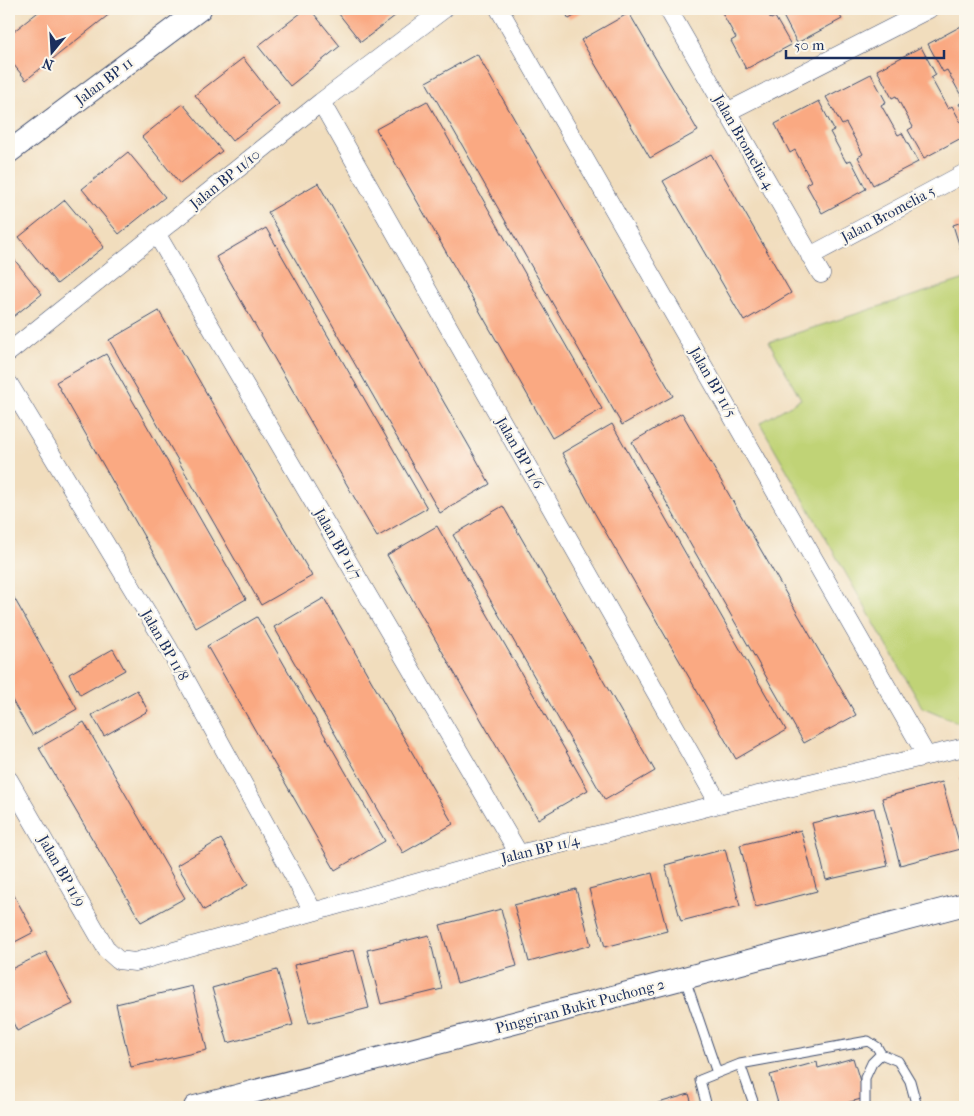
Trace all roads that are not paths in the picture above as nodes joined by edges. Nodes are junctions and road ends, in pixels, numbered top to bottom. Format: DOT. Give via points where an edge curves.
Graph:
graph roads {
  1 [pos="200,9"];
  2 [pos="444,9"];
  3 [pos="499,9"];
  4 [pos="668,9"];
  5 [pos="929,9"];
  6 [pos="321,102"];
  7 [pos="727,112"];
  8 [pos="9,152"];
  9 [pos="965,173"];
  10 [pos="156,234"];
  11 [pos="810,256"];
  12 [pos="821,274"];
  13 [pos="9,352"];
  14 [pos="9,384"];
  15 [pos="965,747"];
  16 [pos="926,755"];
  17 [pos="9,780"];
  18 [pos="719,804"];
  19 [pos="519,854"];
  20 [pos="965,904"];
  21 [pos="313,911"];
  22 [pos="118,960"];
  23 [pos="684,978"];
  24 [pos="881,1054"];
  25 [pos="740,1064"];
  26 [pos="717,1073"];
  27 [pos="194,1107"];
  28 [pos="707,1107"];
  29 [pos="755,1107"];
  30 [pos="865,1107"];
  31 [pos="917,1107"];
  1 -- 8 [label="street, Jalan BP 11"];
  2 -- 6 [label="street, Jalan BP 11/10"];
  3 -- 16 [label="street, Jalan BP 11/5"];
  4 -- 7 [label="street, Jalan Bromelia 4"];
  5 -- 7 [label="street"];
  6 -- 10 [label="street, Jalan BP 11/10"];
  6 -- 18 [label="street, Jalan BP 11/6"];
  7 -- 11 [label="street, Jalan Bromelia 4"];
  9 -- 11 [label="street, Jalan Bromelia 5"];
  10 -- 13 [label="street, Jalan BP 11/10"];
  10 -- 19 [label="street, Jalan BP 11/7"];
  11 -- 12 [label="street, Jalan Bromelia 4"];
  14 -- 21 [label="street, Jalan BP 11/8" via="169,649"];
  15 -- 16 [label="street, Jalan BP 11/4"];
  16 -- 18 [label="street, Jalan BP 11/4"];
  17 -- 22 [label="street, Jalan BP 11/9" via="107,950"];
  18 -- 19 [label="street, Jalan BP 11/4"];
  19 -- 21 [label="street, Jalan BP 11/4"];
  20 -- 23 [label="street, Pinggiran Bukit Puchong 2"];
  21 -- 22 [label="street, Jalan BP 11/4" via="135,962"];
  23 -- 26 [label="lane"];
  23 -- 27 [label="street, Pinggiran Bukit Puchong 2"];
  24 -- 25 [label="lane" via="877,1046 868,1041"];
  24 -- 30 [label="lane" via="865,1078"];
  24 -- 31 [label="lane" via="898,1061 910,1081"];
  25 -- 26 [label="lane"];
  25 -- 29 [label="lane"];
  26 -- 28 [label="lane" via="700,1080"];
}
